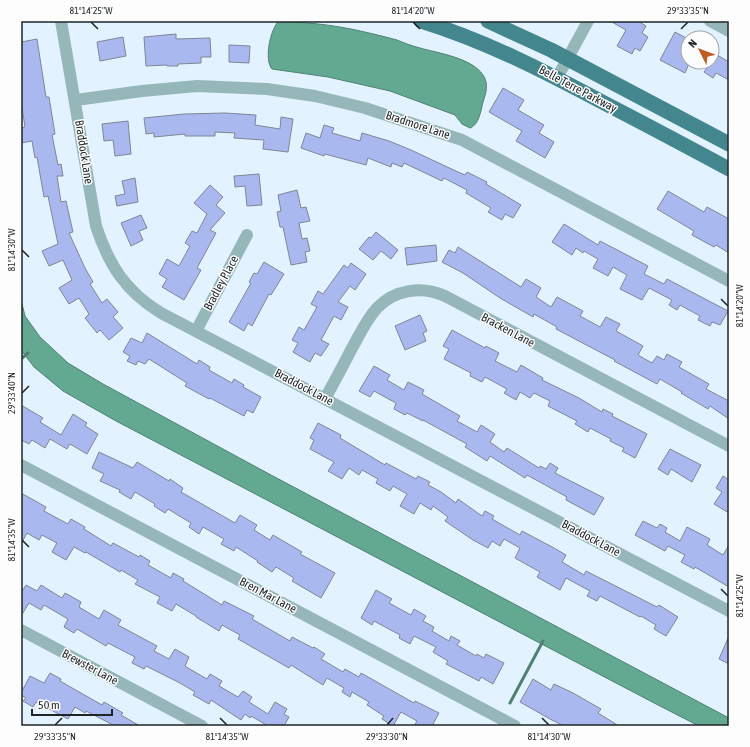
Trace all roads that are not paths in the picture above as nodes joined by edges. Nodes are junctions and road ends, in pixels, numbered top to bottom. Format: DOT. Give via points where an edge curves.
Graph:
graph roads {
  1 [pos="61,21"];
  2 [pos="421,21"];
  3 [pos="488,21"];
  4 [pos="588,21"];
  5 [pos="710,21"];
  6 [pos="729,31"];
  7 [pos="567,59"];
  8 [pos="558,78"];
  9 [pos="76,100"];
  10 [pos="729,144"];
  11 [pos="729,169"];
  12 [pos="247,235"];
  13 [pos="729,281"];
  14 [pos="196,332"];
  15 [pos="325,399"];
  16 [pos="729,446"];
  17 [pos="21,465"];
  18 [pos="729,611"];
  19 [pos="21,630"];
  20 [pos="202,726"];
  21 [pos="515,726"];
  1 -- 9 [label="street, Braddock Lane"];
  2 -- 8 [label="main road, Belle Terre Parkway" via="519,58"];
  3 -- 7 [label="main road, Belle Terre Parkway"];
  4 -- 7 [label="street"];
  5 -- 6 [label="street"];
  7 -- 8 [label="street"];
  7 -- 10 [label="main road, Belle Terre Parkway"];
  8 -- 11 [label="main road, Belle Terre Parkway"];
  9 -- 13 [label="street, Bradmore Lane" via="196,86 267,89 315,96 365,108 462,140"];
  9 -- 14 [label="street, Braddock Lane" via="96,226 109,260 127,286 143,300"];
  12 -- 14 [label="street, Bradley Place"];
  14 -- 15 [label="street, Braddock Lane"];
  15 -- 16 [label="street, Bracken Lane" via="363,328 383,302 411,291 430,291 445,296"];
  15 -- 18 [label="street, Braddock Lane"];
  17 -- 21 [label="street, Bren Mar Lane"];
  19 -- 20 [label="street, Brewster Lane"];
}
